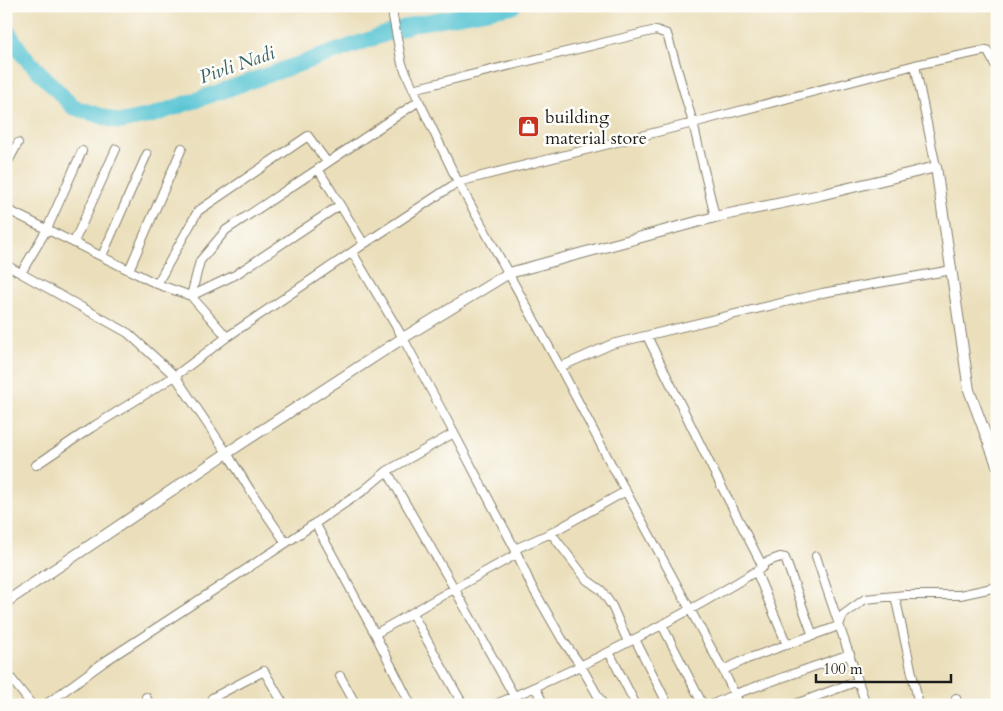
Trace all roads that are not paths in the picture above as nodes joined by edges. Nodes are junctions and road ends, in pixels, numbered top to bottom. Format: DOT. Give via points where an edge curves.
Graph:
graph roads {
  1 [pos="391,8"];
  2 [pos="915,65"];
  3 [pos="997,68"];
  4 [pos="413,89"];
  5 [pos="419,101"];
  6 [pos="693,123"];
  7 [pos="18,142"];
  8 [pos="182,148"];
  9 [pos="116,149"];
  10 [pos="82,151"];
  11 [pos="148,154"];
  12 [pos="327,162"];
  13 [pos="6,164"];
  14 [pos="936,167"];
  15 [pos="318,169"];
  16 [pos="458,182"];
  17 [pos="340,205"];
  18 [pos="6,209"];
  19 [pos="715,217"];
  20 [pos="47,229"];
  21 [pos="74,242"];
  22 [pos="364,244"];
  23 [pos="352,252"];
  24 [pos="102,256"];
  25 [pos="6,265"];
  26 [pos="129,270"];
  27 [pos="952,270"];
  28 [pos="21,273"];
  29 [pos="509,273"];
  30 [pos="157,284"];
  31 [pos="191,296"];
  32 [pos="648,336"];
  33 [pos="227,338"];
  34 [pos="403,338"];
  35 [pos="560,367"];
  36 [pos="175,376"];
  37 [pos="454,433"];
  38 [pos="227,453"];
  39 [pos="36,465"];
  40 [pos="997,465"];
  41 [pos="386,472"];
  42 [pos="626,492"];
  43 [pos="315,524"];
  44 [pos="551,533"];
  45 [pos="286,543"];
  46 [pos="516,552"];
  47 [pos="816,556"];
  48 [pos="761,564"];
  49 [pos="756,571"];
  50 [pos="997,587"];
  51 [pos="454,588"];
  52 [pos="895,596"];
  53 [pos="6,602"];
  54 [pos="691,610"];
  55 [pos="412,613"];
  56 [pos="662,625"];
  57 [pos="839,625"];
  58 [pos="375,634"];
  59 [pos="813,636"];
  60 [pos="632,641"];
  61 [pos="787,645"];
  62 [pos="609,652"];
  63 [pos="850,654"];
  64 [pos="581,666"];
  65 [pos="723,670"];
  66 [pos="6,672"];
  67 [pos="340,676"];
  68 [pos="858,682"];
  69 [pos="535,687"];
  70 [pos="735,694"];
  71 [pos="514,696"];
  72 [pos="146,697"];
  73 [pos="32,705"];
  74 [pos="45,705"];
  75 [pos="150,705"];
  76 [pos="216,705"];
  77 [pos="284,705"];
  78 [pos="356,705"];
  79 [pos="411,705"];
  80 [pos="463,705"];
  81 [pos="494,705"];
  82 [pos="544,705"];
  83 [pos="603,705"];
  84 [pos="636,705"];
  85 [pos="668,705"];
  86 [pos="704,705"];
  87 [pos="711,705"];
  88 [pos="740,705"];
  89 [pos="793,705"];
  90 [pos="866,705"];
  91 [pos="919,705"];
  1 -- 4 [label="street" via="402,64"];
  2 -- 3 [label="street" via="987,50"];
  2 -- 6 [label="street"];
  2 -- 14 [label="street"];
  4 -- 5 [label="street"];
  4 -- 6 [label="street" via="656,30 667,34"];
  5 -- 12 [label="street"];
  5 -- 16 [label="street"];
  6 -- 16 [label="street"];
  6 -- 19 [label="street"];
  7 -- 13 [label="street"];
  8 -- 26 [label="street"];
  9 -- 21 [label="street"];
  10 -- 20 [label="street"];
  11 -- 24 [label="street"];
  12 -- 15 [label="street"];
  12 -- 30 [label="street" via="308,136 198,211"];
  14 -- 19 [label="street"];
  14 -- 27 [label="street"];
  15 -- 17 [label="street"];
  15 -- 31 [label="street" via="226,230 200,262"];
  16 -- 22 [label="street"];
  16 -- 29 [label="street"];
  17 -- 22 [label="street"];
  17 -- 31 [label="street" via="235,275"];
  18 -- 20 [label="street"];
  19 -- 29 [label="street"];
  20 -- 21 [label="street"];
  20 -- 28 [label="street"];
  21 -- 24 [label="street"];
  22 -- 23 [label="street"];
  23 -- 33 [label="street"];
  23 -- 34 [label="street"];
  24 -- 26 [label="street"];
  25 -- 28 [label="street"];
  26 -- 30 [label="street"];
  27 -- 32 [label="street" via="822,294"];
  27 -- 40 [label="street" via="969,390"];
  28 -- 36 [label="street" via="128,333"];
  29 -- 34 [label="street"];
  29 -- 35 [label="street"];
  30 -- 31 [label="street"];
  31 -- 33 [label="street"];
  32 -- 35 [label="street" via="612,344"];
  32 -- 48 [label="street"];
  33 -- 36 [label="street"];
  34 -- 37 [label="street"];
  34 -- 38 [label="street"];
  35 -- 42 [label="street"];
  36 -- 38 [label="street"];
  36 -- 39 [label="street"];
  37 -- 41 [label="street"];
  37 -- 46 [label="street"];
  38 -- 45 [label="street"];
  38 -- 53 [label="street"];
  41 -- 43 [label="street"];
  41 -- 51 [label="street"];
  42 -- 44 [label="street"];
  42 -- 54 [label="street"];
  43 -- 45 [label="street"];
  43 -- 58 [label="street"];
  44 -- 46 [label="street"];
  44 -- 60 [label="street" via="586,580 601,590"];
  45 -- 74 [label="street" via="104,662"];
  46 -- 51 [label="street"];
  46 -- 64 [label="street" via="535,592"];
  47 -- 57 [label="street"];
  48 -- 49 [label="street" via="763,567"];
  48 -- 59 [label="street" via="785,558"];
  49 -- 54 [label="street"];
  49 -- 61 [label="street"];
  50 -- 52 [label="street" via="960,595"];
  51 -- 55 [label="street"];
  51 -- 71 [label="street"];
  52 -- 57 [label="street" via="865,599 843,615"];
  52 -- 91 [label="street"];
  54 -- 56 [label="street"];
  54 -- 65 [label="street"];
  55 -- 58 [label="street"];
  55 -- 80 [label="street"];
  56 -- 60 [label="street"];
  56 -- 86 [label="street"];
  57 -- 59 [label="street"];
  57 -- 63 [label="street"];
  58 -- 79 [label="street"];
  59 -- 61 [label="street"];
  60 -- 62 [label="street"];
  60 -- 85 [label="street"];
  61 -- 65 [label="street"];
  62 -- 64 [label="street"];
  62 -- 84 [label="street"];
  63 -- 68 [label="street"];
  63 -- 70 [label="street"];
  64 -- 69 [label="street"];
  64 -- 83 [label="street"];
  65 -- 70 [label="street"];
  66 -- 73 [label="street"];
  67 -- 78 [label="street"];
  68 -- 89 [label="street"];
  68 -- 90 [label="street"];
  69 -- 71 [label="street"];
  69 -- 82 [label="street"];
  70 -- 87 [label="street"];
  70 -- 88 [label="street"];
  71 -- 81 [label="street"];
  72 -- 75 [label="street"];
  76 -- 77 [label="street" via="212,698 264,671"];
}
